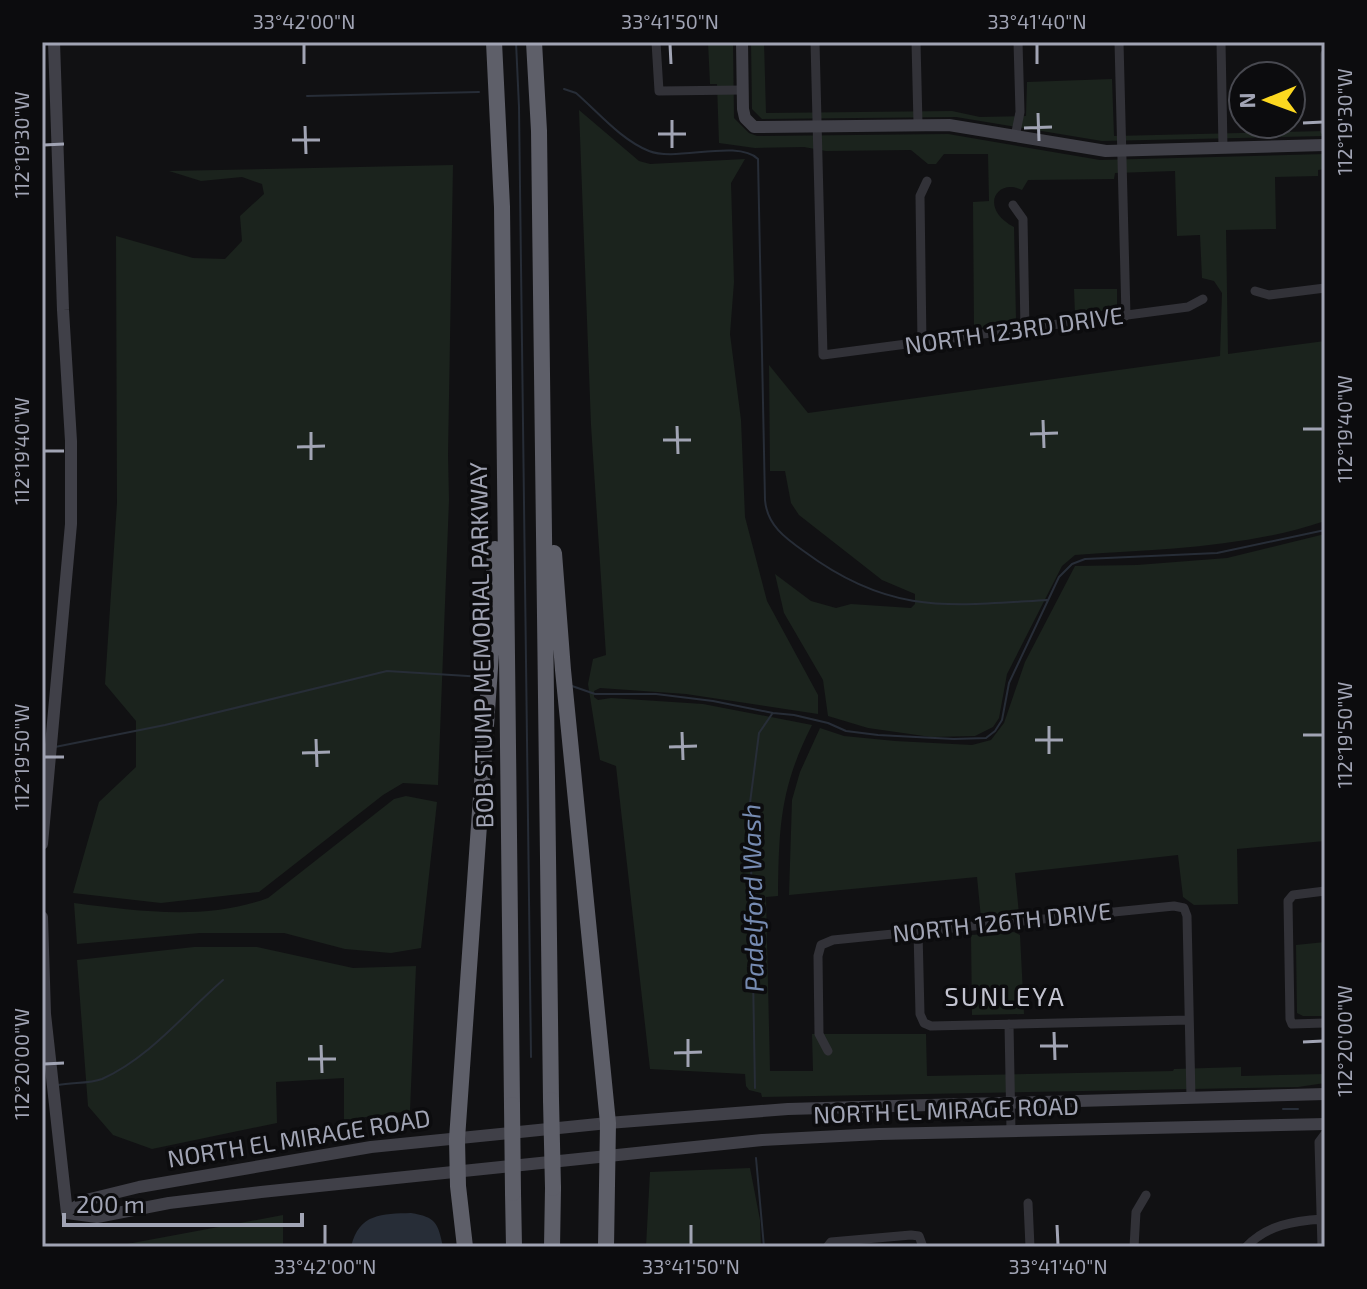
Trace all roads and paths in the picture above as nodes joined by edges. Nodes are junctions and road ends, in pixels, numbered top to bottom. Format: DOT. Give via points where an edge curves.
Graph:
graph roads {
  1 [pos="54,42"];
  2 [pos="494,42"];
  3 [pos="534,42"];
  4 [pos="656,42"];
  5 [pos="742,42"];
  6 [pos="815,42"];
  7 [pos="916,42"];
  8 [pos="1018,42"];
  9 [pos="1119,42"];
  10 [pos="1221,42"];
  11 [pos="1325,54"];
  12 [pos="743,90"];
  13 [pos="918,124"];
  14 [pos="817,127"];
  15 [pos="1325,131"];
  16 [pos="1015,137"];
  17 [pos="1325,145"];
  18 [pos="1223,148"];
  19 [pos="1122,151"];
  20 [pos="927,181"];
  21 [pos="1013,205"];
  22 [pos="1325,288"];
  23 [pos="1255,291"];
  24 [pos="1203,299"];
  25 [pos="1126,316"];
  26 [pos="1025,330"];
  27 [pos="922,344"];
  28 [pos="499,654"];
  29 [pos="554,671"];
  30 [pos="42,844"];
  31 [pos="1325,891"];
  32 [pos="42,917"];
  33 [pos="918,931"];
  34 [pos="1189,1020"];
  35 [pos="1325,1023"];
  36 [pos="1009,1024"];
  37 [pos="828,1051"];
  38 [pos="1325,1094"];
  39 [pos="1191,1098"];
  40 [pos="1010,1102"];
  41 [pos="608,1123"];
  42 [pos="1325,1124"];
  43 [pos="1011,1131"];
  44 [pos="1325,1134"];
  45 [pos="457,1139"];
  46 [pos="608,1154"];
  47 [pos="458,1171"];
  48 [pos="1322,1187"];
  49 [pos="1146,1195"];
  50 [pos="1028,1203"];
  51 [pos="67,1213"];
  52 [pos="1322,1219"];
  53 [pos="827,1246"];
  54 [pos="465,1247"];
  55 [pos="514,1247"];
  56 [pos="552,1247"];
  57 [pos="606,1247"];
  58 [pos="923,1247"];
  59 [pos="1030,1247"];
  60 [pos="1134,1247"];
  61 [pos="1246,1247"];
  62 [pos="1322,1247"];
  1 -- 30 [label="main road" via="71,524"];
  2 -- 28 [label="highway, BOB STUMP MEMORIAL PARKWAY" via="502,207"];
  3 -- 29 [label="highway"];
  4 -- 12 [label="street" via="659,91"];
  5 -- 12 [label="main road"];
  6 -- 14 [label="street"];
  7 -- 13 [label="street"];
  8 -- 16 [label="street" via="1020,112"];
  9 -- 19 [label="street"];
  10 -- 18 [label="street"];
  11 -- 15 [label="street"];
  12 -- 14 [label="main road" via="750,125"];
  13 -- 14 [label="main road"];
  13 -- 16 [label="main road"];
  14 -- 27 [label="street, NORTH 123RD DRIVE" via="823,355"];
  16 -- 19 [label="main road"];
  17 -- 18 [label="main road"];
  18 -- 19 [label="main road"];
  19 -- 25 [label="street"];
  20 -- 27 [label="street" via="920,196"];
  21 -- 26 [label="street" via="1023,219"];
  22 -- 23 [label="street" via="1269,295"];
  24 -- 25 [label="street, NORTH 123RD DRIVE" via="1188,307"];
  25 -- 26 [label="street, NORTH 123RD DRIVE"];
  26 -- 27 [label="street, NORTH 123RD DRIVE"];
  28 -- 45 [label="highway" via="489,696"];
  28 -- 55 [label="highway, BOB STUMP MEMORIAL PARKWAY, bridge" via="506,698"];
  29 -- 41 [label="highway" via="567,709"];
  29 -- 56 [label="highway, bridge" via="546,709"];
  31 -- 35 [label="street" via="1290,896 1292,1024"];
  32 -- 51 [label="main road" via="45,1014"];
  33 -- 34 [label="street, NORTH 126TH DRIVE" via="1184,908"];
  33 -- 36 [label="street" via="924,1023"];
  33 -- 37 [label="street, NORTH 126TH DRIVE" via="821,945 819,1034"];
  34 -- 36 [label="street"];
  34 -- 39 [label="street"];
  36 -- 40 [label="street"];
  38 -- 39 [label="main road, NORTH EL MIRAGE ROAD"];
  39 -- 40 [label="main road, NORTH EL MIRAGE ROAD"];
  40 -- 41 [label="main road, NORTH EL MIRAGE ROAD" via="777,1109"];
  40 -- 43 [label="street"];
  41 -- 45 [label="main road, NORTH EL MIRAGE ROAD"];
  41 -- 46 [label="highway"];
  42 -- 43 [label="main road, NORTH EL MIRAGE ROAD"];
  43 -- 46 [label="main road, NORTH EL MIRAGE ROAD" via="762,1140"];
  44 -- 48 [label="street" via="1319,1142"];
  45 -- 47 [label="highway"];
  45 -- 51 [label="main road, NORTH EL MIRAGE ROAD" via="371,1147 139,1187 86,1200"];
  46 -- 47 [label="main road, NORTH EL MIRAGE ROAD"];
  46 -- 57 [label="highway"];
  47 -- 51 [label="main road, NORTH EL MIRAGE ROAD" via="169,1203 97,1217"];
  47 -- 54 [label="highway"];
  48 -- 52 [label="street"];
  49 -- 60 [label="street" via="1136,1212"];
  50 -- 59 [label="street"];
  52 -- 61 [label="street" via="1277,1225"];
  52 -- 62 [label="street"];
  53 -- 58 [label="street" via="919,1236"];
}
